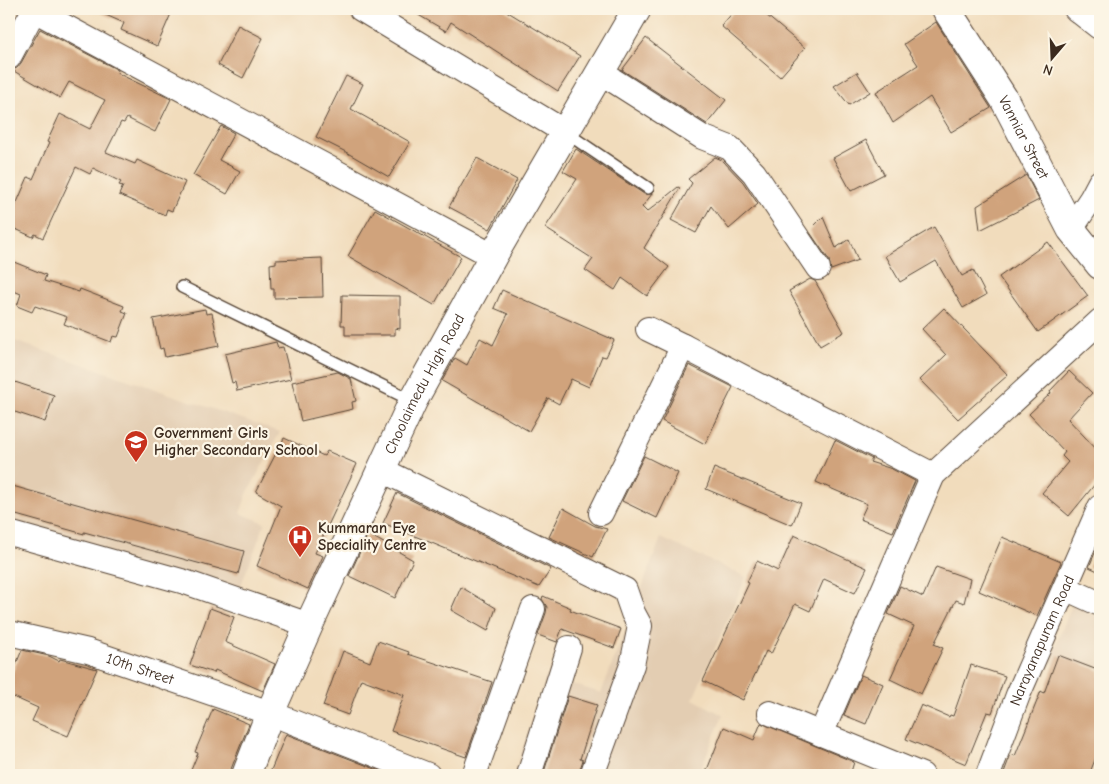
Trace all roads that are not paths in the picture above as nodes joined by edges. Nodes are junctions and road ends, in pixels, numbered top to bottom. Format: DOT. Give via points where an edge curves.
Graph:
graph roads {
  1 [pos="361,9"];
  2 [pos="637,9"];
  3 [pos="946,9"];
  4 [pos="1076,9"];
  5 [pos="1099,27"];
  6 [pos="9,57"];
  7 [pos="600,72"];
  8 [pos="565,132"];
  9 [pos="1100,182"];
  10 [pos="648,188"];
  11 [pos="1071,229"];
  12 [pos="493,256"];
  13 [pos="1100,266"];
  14 [pos="818,268"];
  15 [pos="182,287"];
  16 [pos="1100,321"];
  17 [pos="648,329"];
  18 [pos="683,346"];
  19 [pos="413,401"];
  20 [pos="382,470"];
  21 [pos="933,475"];
  22 [pos="1100,507"];
  23 [pos="601,513"];
  24 [pos="9,533"];
  25 [pos="1065,588"];
  26 [pos="1100,604"];
  27 [pos="533,609"];
  28 [pos="309,625"];
  29 [pos="9,632"];
  30 [pos="569,648"];
  31 [pos="270,713"];
  32 [pos="770,713"];
  33 [pos="821,734"];
  34 [pos="246,775"];
  35 [pos="428,775"];
  36 [pos="474,775"];
  37 [pos="529,775"];
  38 [pos="592,775"];
  39 [pos="922,775"];
  40 [pos="988,775"];
  1 -- 8 [label="street"];
  2 -- 7 [label="street, Choolaimedu High Road"];
  3 -- 11 [label="street, Vanniar Street" via="1004,99"];
  4 -- 5 [label="street"];
  6 -- 12 [label="street" via="34,10"];
  7 -- 8 [label="street, Choolaimedu High Road"];
  7 -- 14 [label="street" via="702,137 730,148 754,173"];
  8 -- 10 [label="lane"];
  8 -- 12 [label="street, Choolaimedu High Road"];
  9 -- 11 [label="street"];
  11 -- 13 [label="street, Vanniar Street"];
  12 -- 19 [label="street, Choolaimedu High Road"];
  15 -- 19 [label="lane"];
  16 -- 21 [label="street"];
  17 -- 18 [label="street"];
  18 -- 21 [label="street"];
  18 -- 23 [label="street"];
  19 -- 20 [label="street, Choolaimedu High Road"];
  20 -- 28 [label="street, Choolaimedu High Road"];
  20 -- 38 [label="street" via="626,590 640,626 632,665"];
  21 -- 33 [label="street"];
  22 -- 25 [label="street, Narayanapuram Road"];
  24 -- 28 [label="street" via="185,582"];
  25 -- 26 [label="street"];
  25 -- 40 [label="street, Narayanapuram Road" via="1018,695"];
  27 -- 36 [label="street"];
  28 -- 31 [label="street, Choolaimedu High Road"];
  29 -- 31 [label="street, 10th Street" via="88,652"];
  30 -- 37 [label="street"];
  31 -- 34 [label="street, Choolaimedu High Road"];
  31 -- 35 [label="street, 10th Street"];
  32 -- 33 [label="street"];
  33 -- 39 [label="street"];
}
